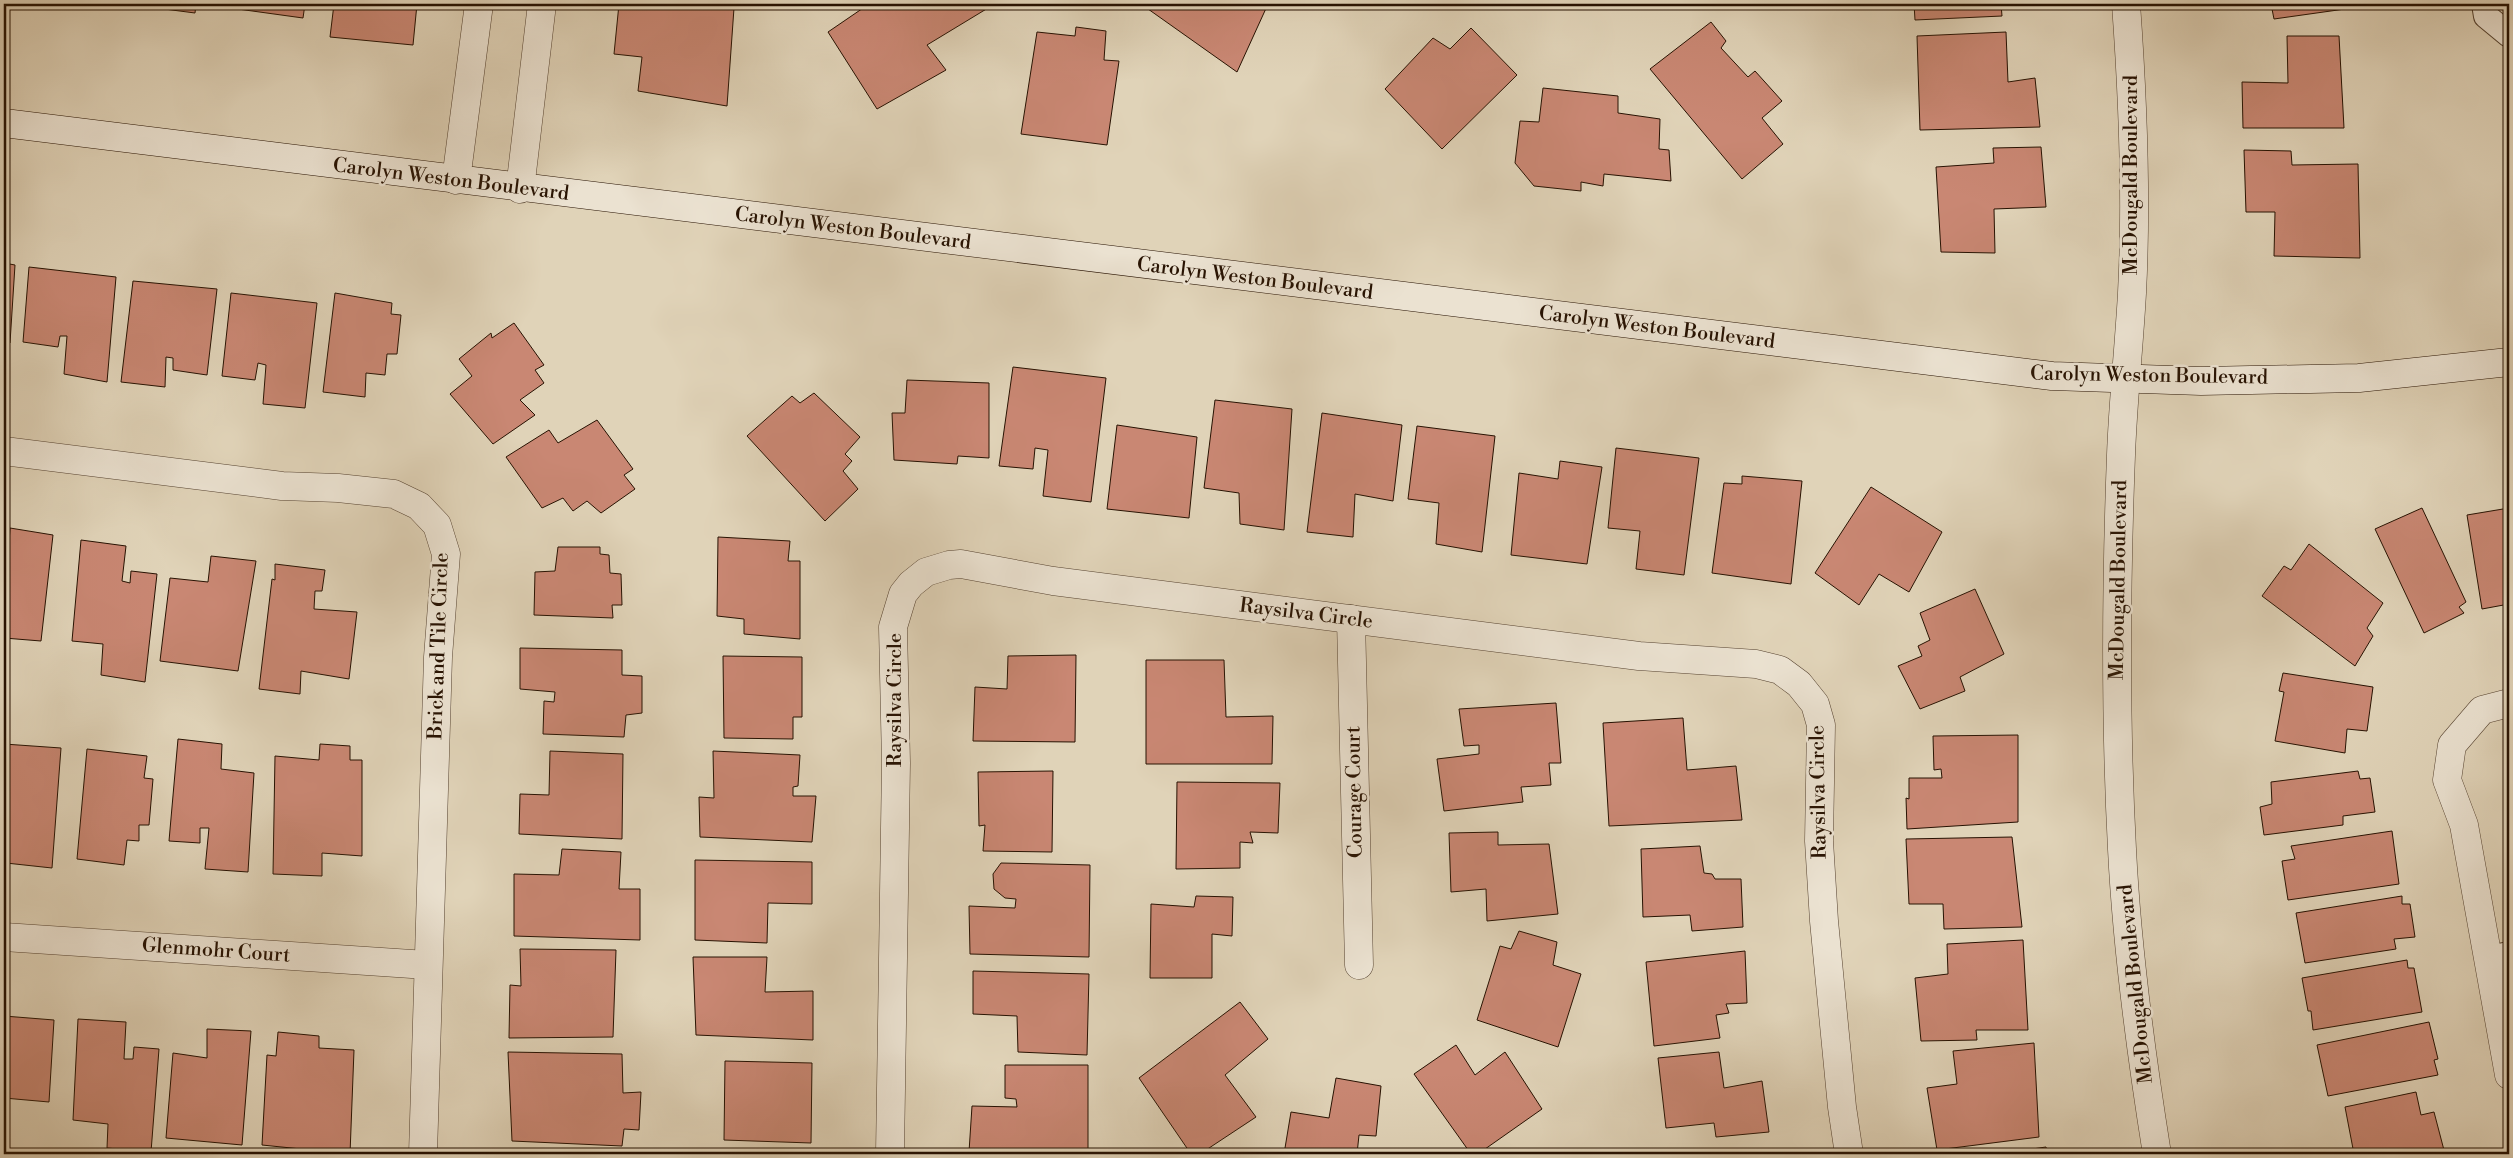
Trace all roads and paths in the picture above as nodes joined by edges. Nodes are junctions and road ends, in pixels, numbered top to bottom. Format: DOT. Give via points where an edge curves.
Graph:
graph roads {
  1 [pos="479,4"];
  2 [pos="542,4"];
  3 [pos="2126,4"];
  4 [pos="2484,4"];
  5 [pos="2509,35"];
  6 [pos="4,124"];
  7 [pos="456,180"];
  8 [pos="520,188"];
  9 [pos="2509,362"];
  10 [pos="2125,379"];
  11 [pos="4,451"];
  12 [pos="1351,620"];
  13 [pos="2509,703"];
  14 [pos="4,937"];
  15 [pos="2499,956"];
  16 [pos="427,965"];
  17 [pos="1359,965"];
  18 [pos="2509,1075"];
  19 [pos="423,1154"];
  20 [pos="890,1154"];
  21 [pos="1849,1154"];
  22 [pos="2157,1154"];
  1 -- 7 [label="street"];
  2 -- 8 [label="street"];
  3 -- 10 [label="street, McDougald Boulevard" via="2133,102 2134,195 2132,294"];
  4 -- 5 [label="lane" via="2486,16"];
  6 -- 7 [label="street, Carolyn Weston Boulevard"];
  7 -- 8 [label="street, Carolyn Weston Boulevard"];
  8 -- 10 [label="street, Carolyn Weston Boulevard" via="2042,375"];
  9 -- 10 [label="street, Carolyn Weston Boulevard" via="2359,378"];
  10 -- 22 [label="street, McDougald Boulevard" via="2117,641 2122,851 2141,1054"];
  11 -- 16 [label="street, Brick and Tile Circle" via="282,486 394,494 418,506 437,525 446,554 438,657"];
  12 -- 17 [label="street, Courage Court"];
  12 -- 20 [label="street, Raysilva Circle" via="1053,581 961,564 926,572 911,584 903,594 893,627 896,763"];
  12 -- 21 [label="street, Raysilva Circle" via="1639,656 1756,664 1780,670 1799,684 1815,704 1821,725 1819,841 1824,921"];
  13 -- 15 [label="street" via="2482,710 2452,745 2447,780 2464,825"];
  14 -- 16 [label="street, Glenmohr Court"];
  15 -- 18 [label="street"];
  16 -- 19 [label="street, Brick and Tile Circle"];
}
